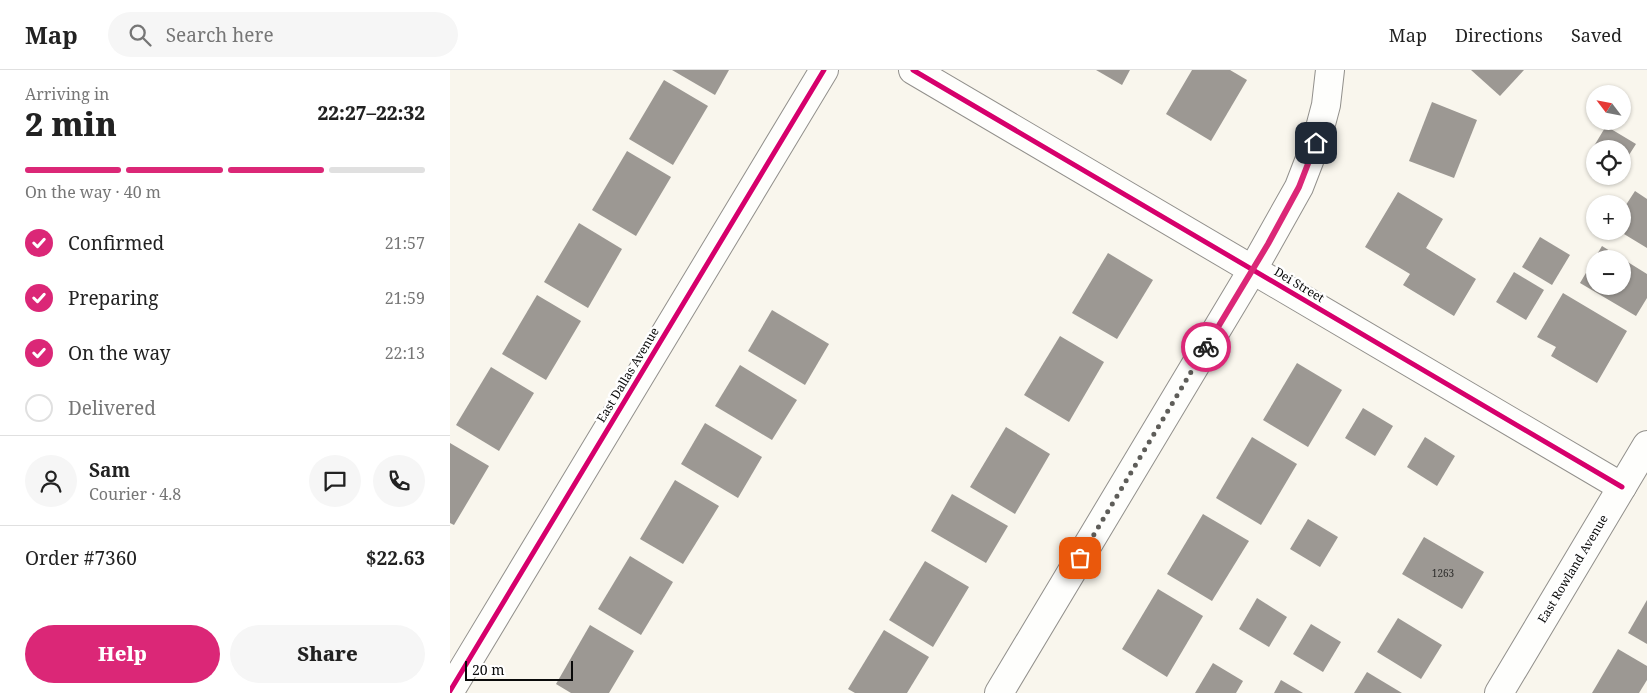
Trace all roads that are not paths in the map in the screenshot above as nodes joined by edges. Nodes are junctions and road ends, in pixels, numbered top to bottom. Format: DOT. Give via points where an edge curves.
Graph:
graph roads {
  1 [pos="824,70"];
  2 [pos="913,70"];
  3 [pos="1330,70"];
  4 [pos="1253,269"];
  5 [pos="1647,446"];
  6 [pos="1622,487"];
  7 [pos="450,691"];
  8 [pos="999,693"];
  9 [pos="1499,693"];
  1 -- 7 [label="street, East Dallas Avenue"];
  2 -- 4 [label="street, Dei Street"];
  3 -- 4 [label="street" via="1326,105 1316,143 1299,187"];
  4 -- 6 [label="street, Dei Street"];
  4 -- 8 [label="street"];
  5 -- 6 [label="street, East Rowland Avenue"];
  6 -- 9 [label="street, East Rowland Avenue"];
}
